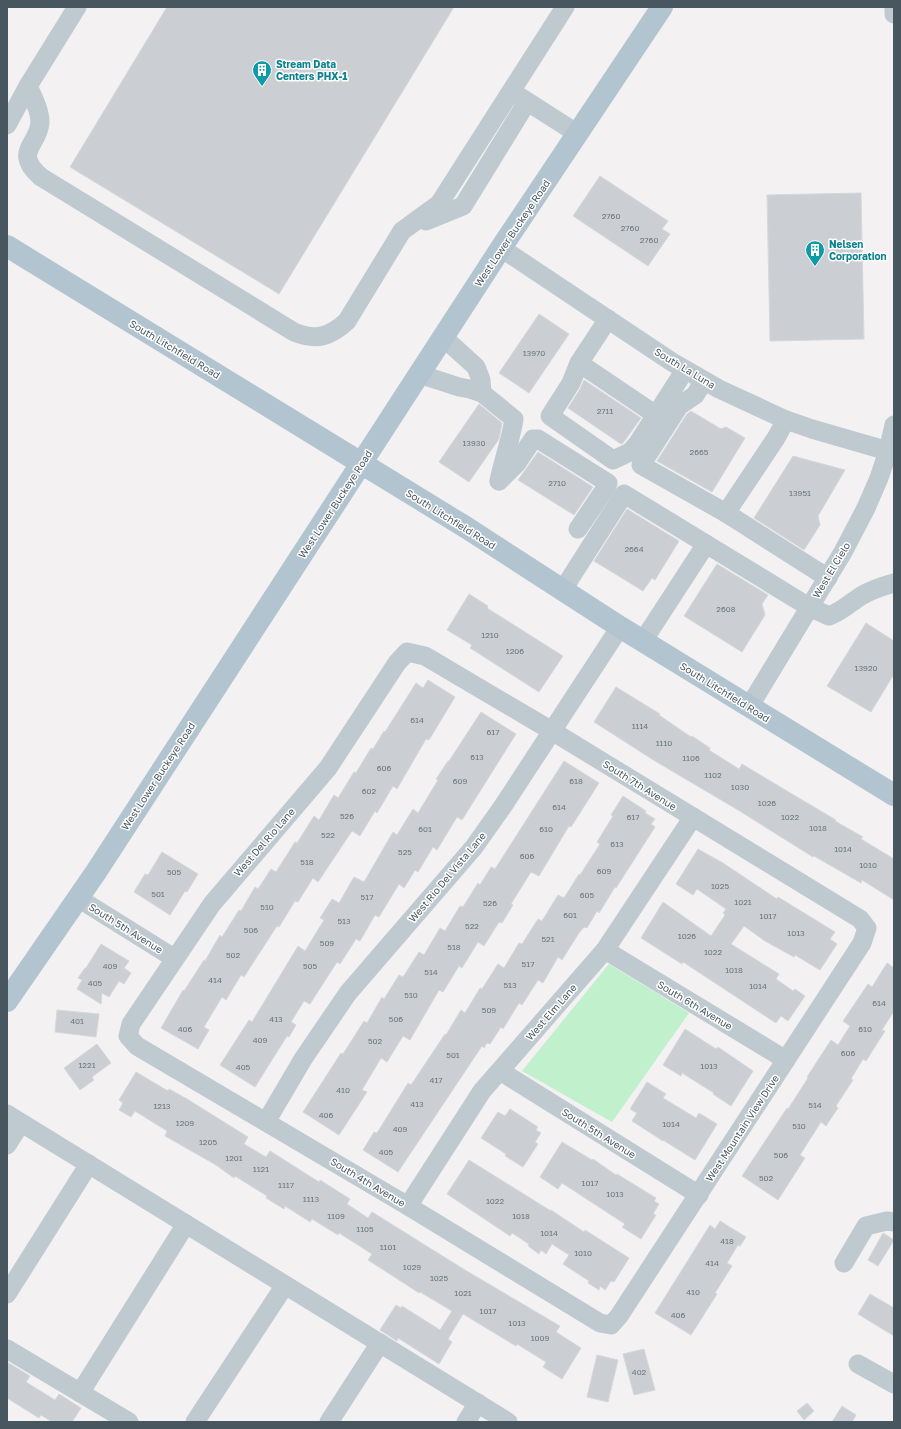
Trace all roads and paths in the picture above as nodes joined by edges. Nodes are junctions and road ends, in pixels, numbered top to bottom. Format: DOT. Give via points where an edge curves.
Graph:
graph roads {
  1 [pos="78,7"];
  2 [pos="564,7"];
  3 [pos="662,7"];
  4 [pos="894,7"];
  5 [pos="894,14"];
  6 [pos="28,86"];
  7 [pos="511,91"];
  8 [pos="528,102"];
  9 [pos="7,104"];
  10 [pos="7,125"];
  11 [pos="578,134"];
  12 [pos="402,231"];
  13 [pos="7,246"];
  14 [pos="501,248"];
  15 [pos="608,319"];
  16 [pos="443,337"];
  17 [pos="579,363"];
  18 [pos="685,370"];
  19 [pos="419,374"];
  20 [pos="704,381"];
  21 [pos="482,394"];
  22 [pos="656,415"];
  23 [pos="786,420"];
  24 [pos="894,425"];
  25 [pos="888,451"];
  26 [pos="361,463"];
  27 [pos="726,513"];
  28 [pos="578,529"];
  29 [pos="706,544"];
  30 [pos="828,578"];
  31 [pos="894,583"];
  32 [pos="562,591"];
  33 [pos="809,607"];
  34 [pos="620,627"];
  35 [pos="643,641"];
  36 [pos="407,652"];
  37 [pos="749,707"];
  38 [pos="552,731"];
  39 [pos="894,795"];
  40 [pos="693,817"];
  41 [pos="78,898"];
  42 [pos="867,928"];
  43 [pos="605,950"];
  44 [pos="174,958"];
  45 [pos="7,1001"];
  46 [pos="128,1036"];
  47 [pos="786,1060"];
  48 [pos="500,1071"];
  49 [pos="14,1119"];
  50 [pos="266,1122"];
  51 [pos="7,1145"];
  52 [pos="89,1164"];
  53 [pos="699,1194"];
  54 [pos="408,1206"];
  55 [pos="894,1222"];
  56 [pos="186,1224"];
  57 [pos="844,1262"];
  58 [pos="285,1285"];
  59 [pos="7,1294"];
  60 [pos="611,1325"];
  61 [pos="380,1343"];
  62 [pos="7,1349"];
  63 [pos="858,1364"];
  64 [pos="894,1384"];
  65 [pos="80,1393"];
  66 [pos="478,1403"];
  67 [pos="129,1422"];
  68 [pos="195,1422"];
  69 [pos="329,1422"];
  70 [pos="466,1422"];
  71 [pos="508,1422"];
  1 -- 6 [label="street"];
  2 -- 7 [label="street"];
  3 -- 11 [label="main road, West Lower Buckeye Road"];
  4 -- 5 [label="street"];
  6 -- 9 [label="street"];
  6 -- 10 [label="street"];
  6 -- 12 [label="street" via="40,121 28,152 32,169 299,334 314,338 330,334 347,321"];
  7 -- 8 [label="street"];
  7 -- 12 [label="street" via="439,204"];
  8 -- 11 [label="street"];
  8 -- 12 [label="street" via="463,206"];
  11 -- 14 [label="main road, West Lower Buckeye Road"];
  13 -- 26 [label="main road, South Litchfield Road"];
  14 -- 15 [label="street, South La Luna"];
  14 -- 16 [label="main road, West Lower Buckeye Road"];
  15 -- 17 [label="street"];
  15 -- 18 [label="street, South La Luna"];
  16 -- 19 [label="main road, West Lower Buckeye Road"];
  16 -- 21 [label="street" via="476,367 482,380"];
  17 -- 22 [label="street"];
  17 -- 22 [label="street" via="571,383 550,416 613,460 630,452"];
  18 -- 20 [label="street, South La Luna"];
  18 -- 22 [label="street"];
  19 -- 21 [label="street"];
  19 -- 26 [label="main road, West Lower Buckeye Road"];
  20 -- 23 [label="street, South La Luna"];
  20 -- 27 [label="street" via="695,395 679,406 641,465"];
  21 -- 28 [label="street" via="514,419 499,481 517,464 535,438 608,484"];
  23 -- 25 [label="street, South La Luna"];
  23 -- 27 [label="street"];
  24 -- 25 [label="street, West El Cielo"];
  25 -- 30 [label="street, West El Cielo" via="866,508"];
  26 -- 32 [label="main road, South Litchfield Road" via="467,528"];
  26 -- 41 [label="main road, West Lower Buckeye Road"];
  27 -- 30 [label="street"];
  29 -- 32 [label="street" via="624,494"];
  29 -- 33 [label="street"];
  29 -- 35 [label="street"];
  30 -- 33 [label="street, West El Cielo"];
  31 -- 33 [label="street" via="862,596 838,614 829,616"];
  32 -- 34 [label="main road, South Litchfield Road"];
  33 -- 37 [label="street, West El Cielo"];
  34 -- 35 [label="main road, South Litchfield Road"];
  34 -- 38 [label="street, West Rio Del Vista Lane"];
  35 -- 37 [label="main road, South Litchfield Road"];
  36 -- 38 [label="street, South 7th Avenue" via="425,656"];
  36 -- 44 [label="street, West Del Rio Lane" via="397,663 328,768 212,904"];
  37 -- 39 [label="main road, South Litchfield Road"];
  38 -- 40 [label="street, South 7th Avenue"];
  38 -- 50 [label="street, West Rio Del Vista Lane" via="474,847 348,993 303,1059"];
  40 -- 42 [label="street, South 7th Avenue" via="860,919"];
  40 -- 43 [label="street, West Elm Lane"];
  41 -- 44 [label="street, South 5th Avenue"];
  41 -- 45 [label="main road, West Lower Buckeye Road"];
  42 -- 47 [label="street, West Mountain View Drive" via="862,943"];
  43 -- 47 [label="street, South 6th Avenue"];
  43 -- 48 [label="street, West Elm Lane"];
  44 -- 46 [label="street, West Del Rio Lane" via="131,1024"];
  46 -- 50 [label="street, South 4th Avenue" via="137,1046"];
  47 -- 53 [label="street, West Mountain View Drive"];
  48 -- 53 [label="street, South 5th Avenue"];
  48 -- 54 [label="street, West Elm Lane" via="482,1091"];
  49 -- 51 [label="street"];
  49 -- 52 [label="street"];
  50 -- 54 [label="street, South 4th Avenue"];
  52 -- 56 [label="street"];
  52 -- 59 [label="street"];
  53 -- 60 [label="street, West Mountain View Drive"];
  54 -- 60 [label="street, South 4th Avenue" via="600,1323"];
  55 -- 57 [label="street" via="866,1226"];
  56 -- 58 [label="street"];
  56 -- 65 [label="street"];
  58 -- 61 [label="street"];
  58 -- 68 [label="street"];
  61 -- 66 [label="street"];
  61 -- 69 [label="street"];
  62 -- 65 [label="street"];
  63 -- 64 [label="street"];
  65 -- 67 [label="street"];
  66 -- 70 [label="street"];
  66 -- 71 [label="street"];
}
